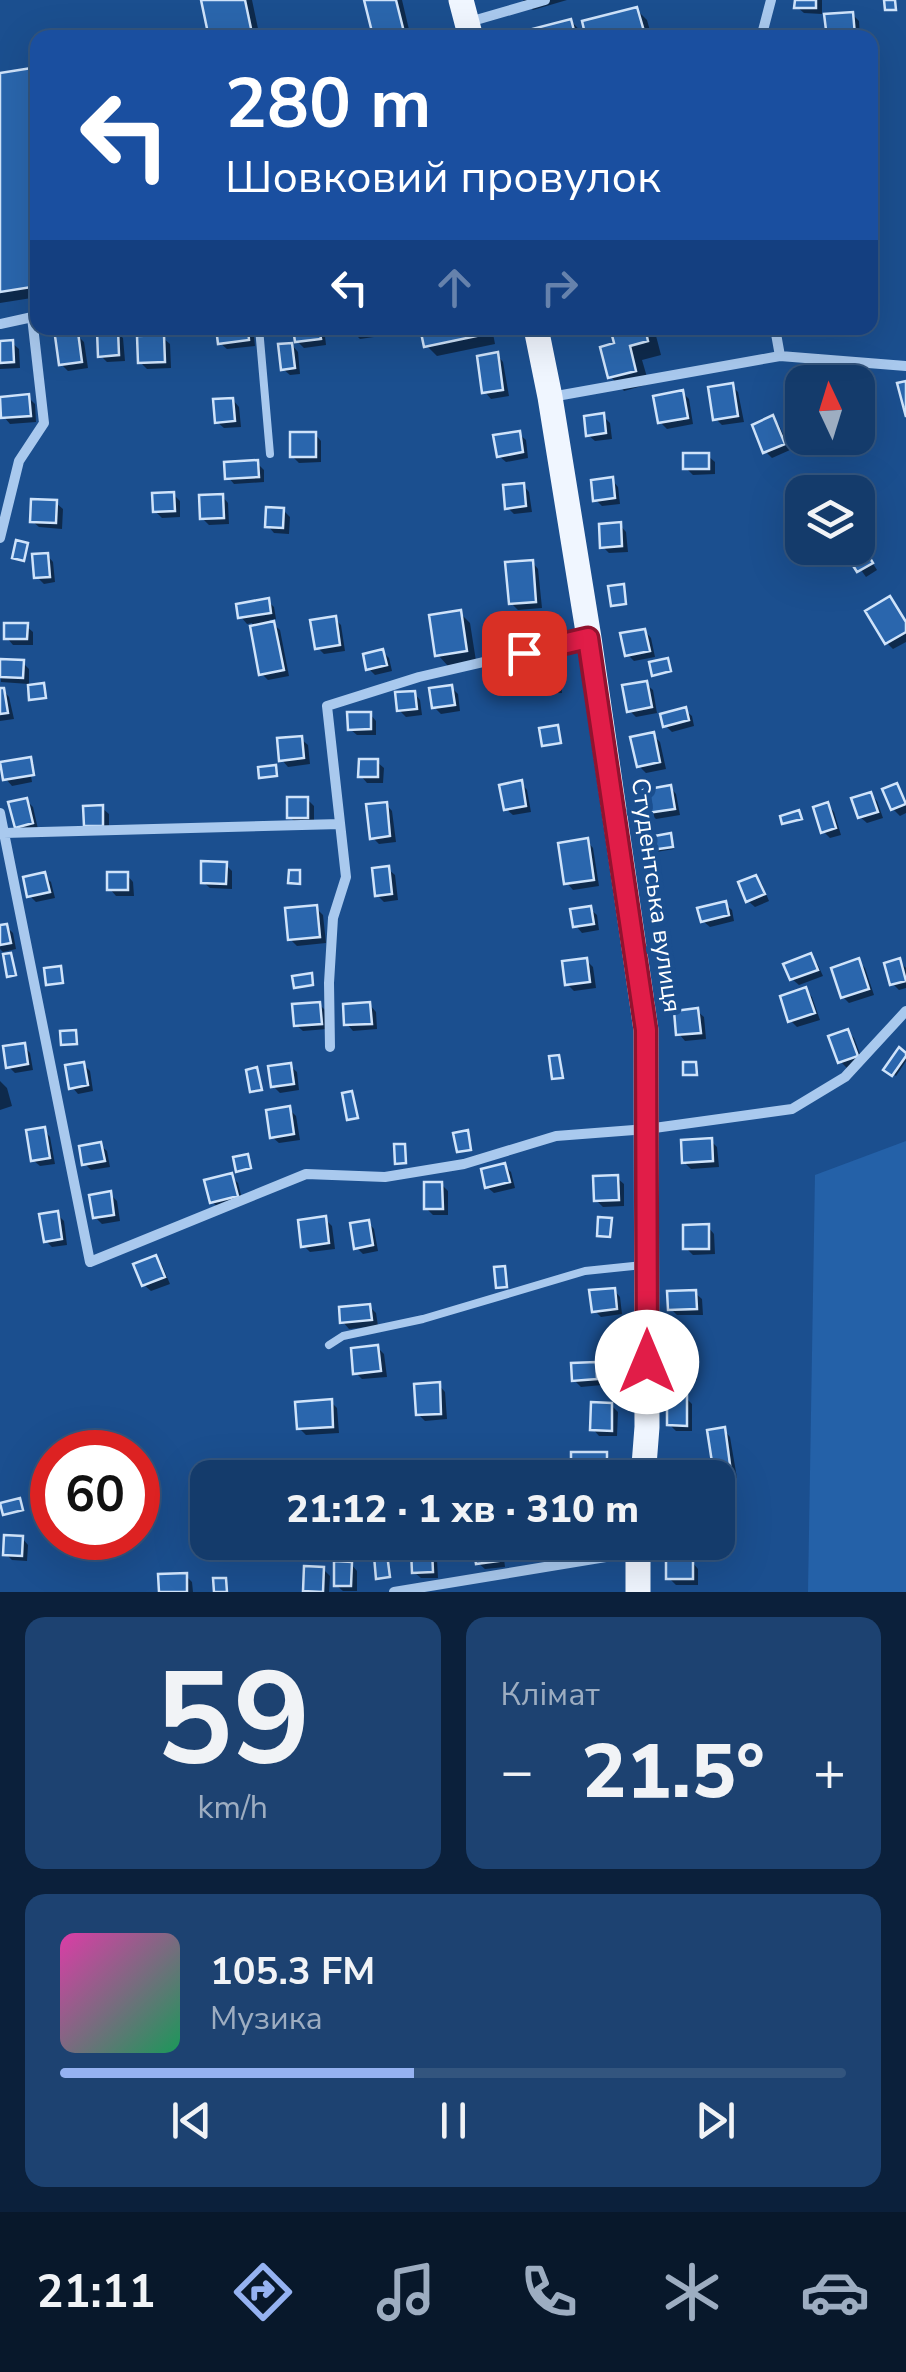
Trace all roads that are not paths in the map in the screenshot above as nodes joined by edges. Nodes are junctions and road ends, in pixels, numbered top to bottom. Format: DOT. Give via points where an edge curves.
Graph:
graph roads {
  1 [pos="545,0"];
  2 [pos="771,0"];
  3 [pos="466,20"];
  4 [pos="764,30"];
  5 [pos="30,318"];
  6 [pos="0,324"];
  7 [pos="37,335"];
  8 [pos="260,335"];
  9 [pos="537,335"];
  10 [pos="776,335"];
  11 [pos="780,356"];
  12 [pos="906,366"];
  13 [pos="550,397"];
  14 [pos="270,454"];
  15 [pos="0,538"];
  16 [pos="588,638"];
  17 [pos="0,813"];
  18 [pos="340,824"];
  19 [pos="4,833"];
  20 [pos="906,1011"];
  21 [pos="330,1047"];
  22 [pos="647,1129"];
  23 [pos="647,1265"];
  24 [pos="329,1345"];
  25 [pos="644,1460"];
  26 [pos="568,1560"];
  27 [pos="638,1560"];
  28 [pos="394,1592"];
  29 [pos="638,1592"];
  1 -- 3 [label="street"];
  2 -- 4 [label="street"];
  5 -- 6 [label="street"];
  7 -- 15 [label="street" via="44,423 18,461"];
  8 -- 14 [label="lane"];
  9 -- 13 [label="main road, Студентська вулиця"];
  10 -- 11 [label="street"];
  11 -- 12 [label="street"];
  11 -- 13 [label="street"];
  13 -- 16 [label="main road, Студентська вулиця"];
  16 -- 18 [label="street" via="327,706"];
  16 -- 22 [label="main road, Студентська вулиця" via="646,1030"];
  17 -- 19 [label="street"];
  18 -- 19 [label="street"];
  18 -- 21 [label="street" via="346,877 333,918"];
  19 -- 22 [label="street" via="90,1262 306,1174 384,1177 464,1164 556,1136"];
  20 -- 22 [label="street" via="845,1078 792,1110"];
  22 -- 23 [label="main road, Студентська вулиця"];
  23 -- 24 [label="lane" via="585,1271"];
  23 -- 25 [label="main road, Студентська вулиця"];
  26 -- 28 [label="street"];
  27 -- 29 [label="main road"];
}
